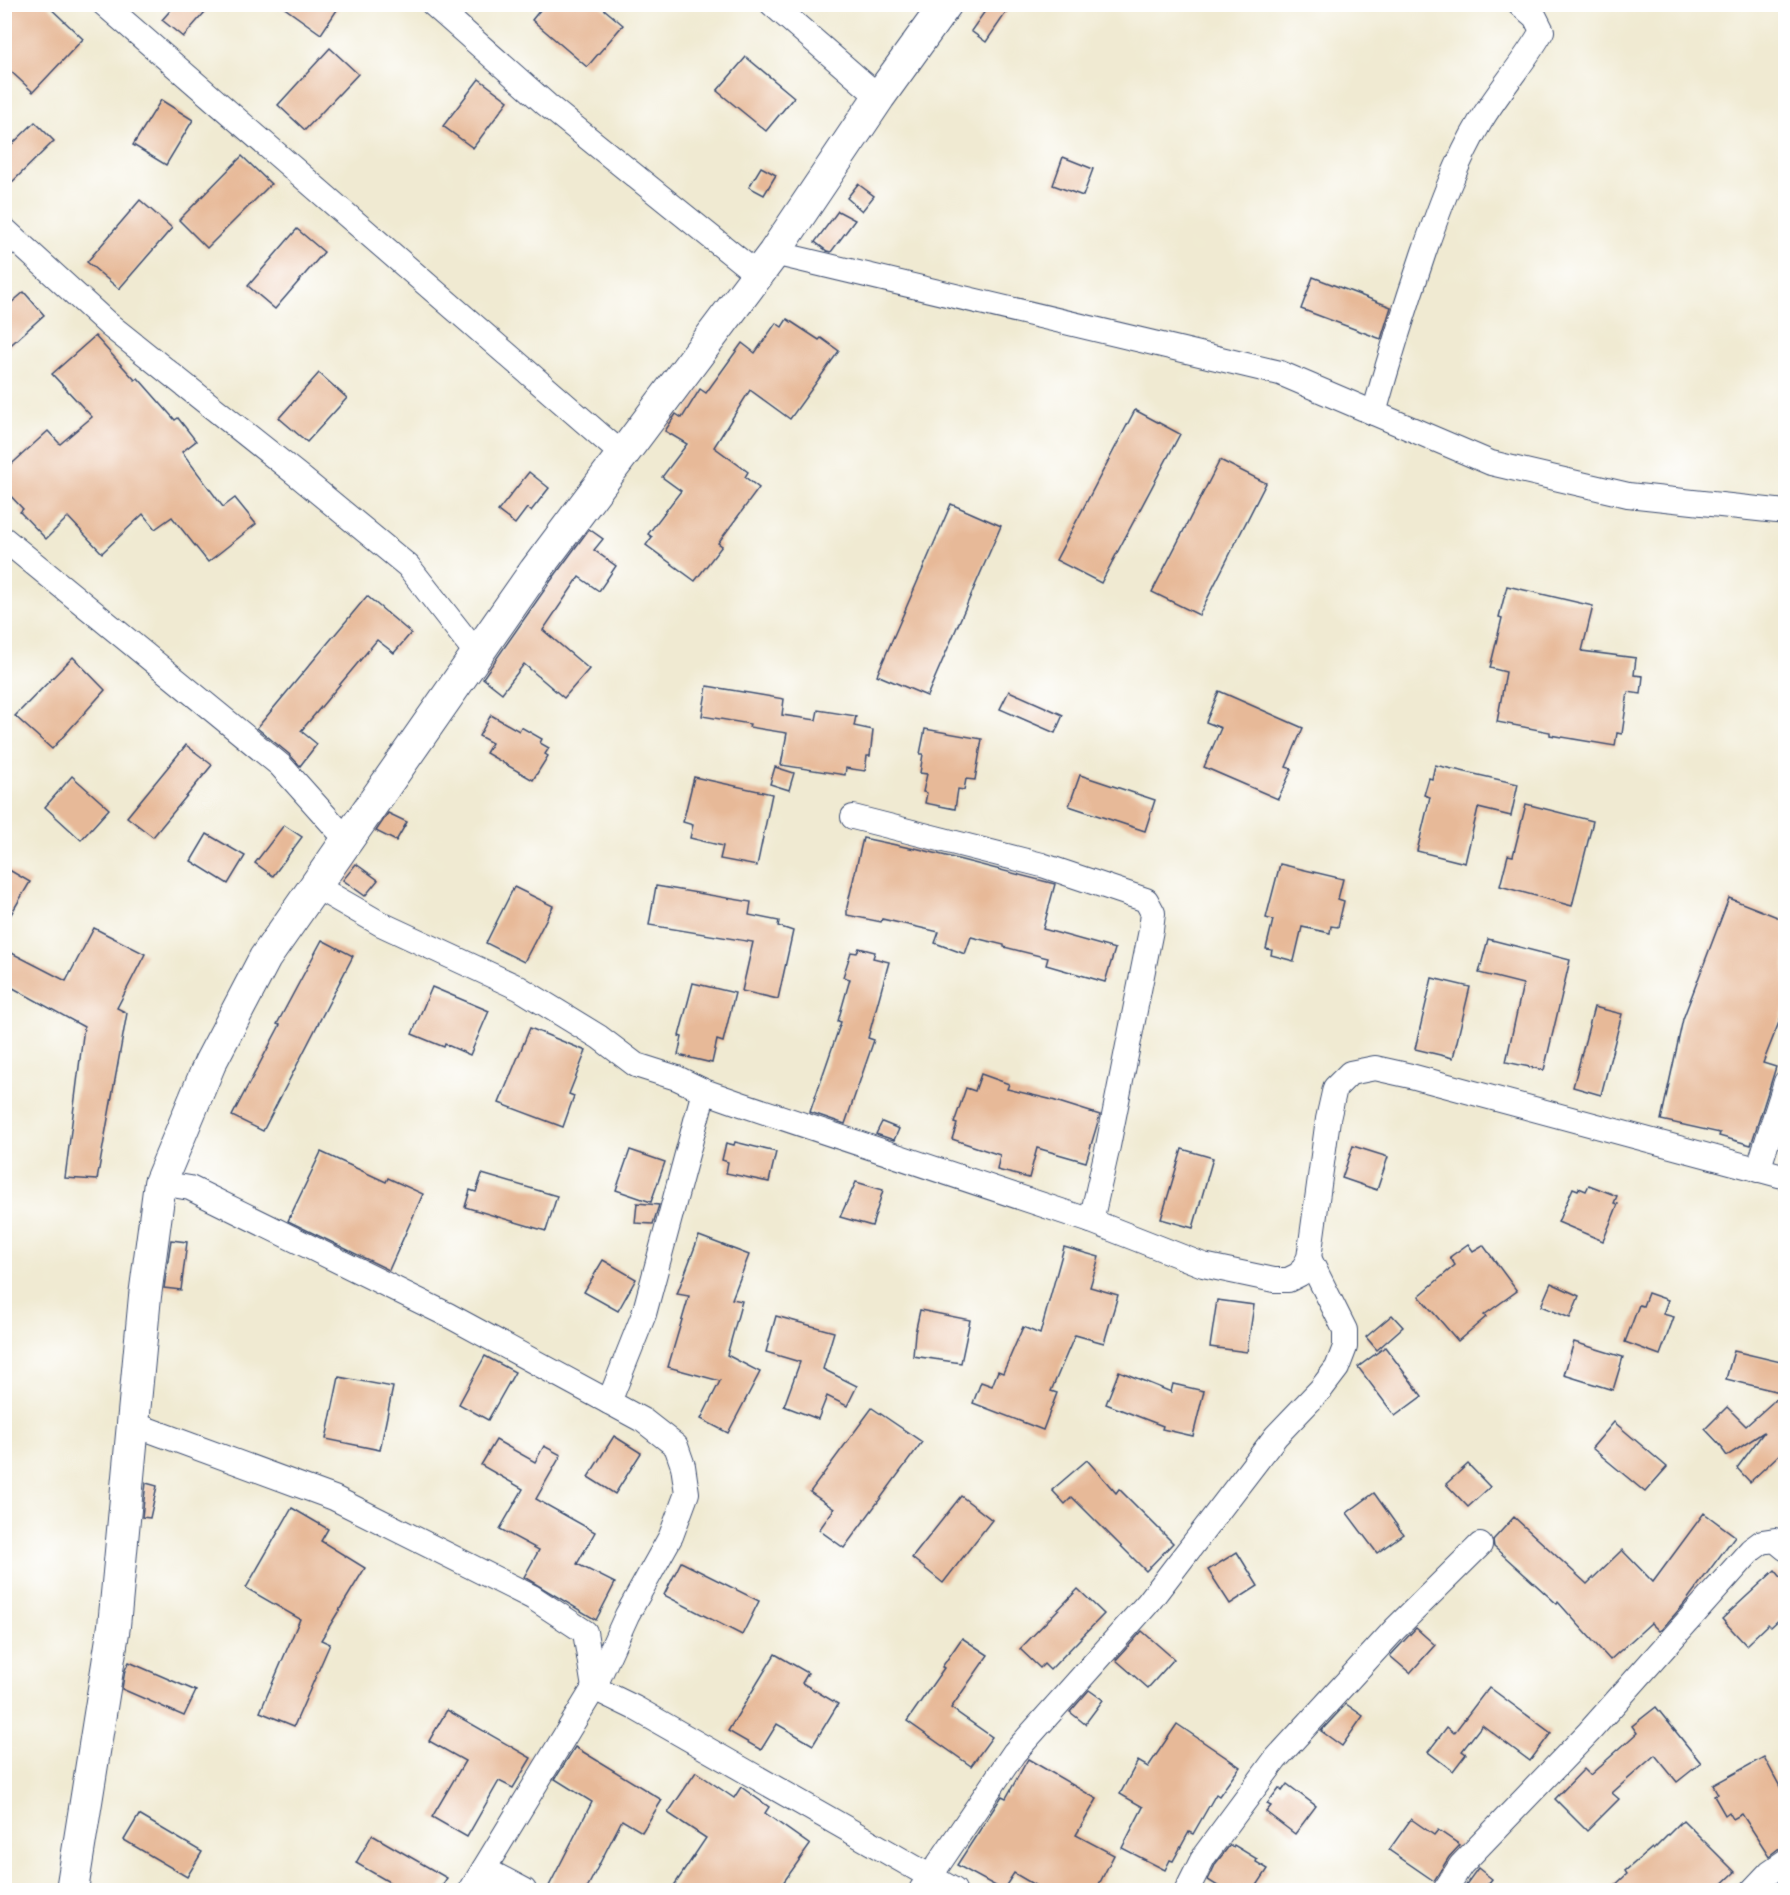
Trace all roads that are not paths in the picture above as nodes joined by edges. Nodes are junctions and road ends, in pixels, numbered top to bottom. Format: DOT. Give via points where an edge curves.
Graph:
graph roads {
  1 [pos="104,4"];
  2 [pos="433,4"];
  3 [pos="772,4"];
  4 [pos="946,4"];
  5 [pos="1520,4"];
  6 [pos="879,97"];
  7 [pos="4,230"];
  8 [pos="766,264"];
  9 [pos="1374,413"];
  10 [pos="623,455"];
  11 [pos="1785,512"];
  12 [pos="4,538"];
  13 [pos="477,654"];
  14 [pos="853,817"];
  15 [pos="347,840"];
  16 [pos="315,886"];
  17 [pos="1785,1082"];
  18 [pos="704,1091"];
  19 [pos="1758,1170"];
  20 [pos="1785,1177"];
  21 [pos="160,1183"];
  22 [pos="1091,1221"];
  23 [pos="1309,1258"];
  24 [pos="609,1402"];
  25 [pos="133,1424"];
  26 [pos="1480,1545"];
  27 [pos="1785,1548"];
  28 [pos="594,1688"];
  29 [pos="1785,1861"];
  30 [pos="484,1869"];
  31 [pos="926,1884"];
  32 [pos="72,1890"];
  33 [pos="471,1890"];
  34 [pos="524,1890"];
  35 [pos="954,1890"];
  36 [pos="1187,1890"];
  37 [pos="1445,1890"];
  38 [pos="1753,1890"];
  1 -- 10 [label="street"];
  2 -- 8 [label="street" via="548,105"];
  3 -- 6 [label="street"];
  4 -- 6 [label="street"];
  5 -- 9 [label="street" via="1535,17 1542,31 1480,121 1453,175 1398,326"];
  6 -- 8 [label="street"];
  7 -- 13 [label="street" via="108,324 408,566"];
  8 -- 9 [label="street" via="1280,373"];
  8 -- 10 [label="street"];
  9 -- 11 [label="street" via="1502,466 1628,495"];
  10 -- 13 [label="street"];
  12 -- 15 [label="street" via="280,765"];
  13 -- 15 [label="street"];
  14 -- 22 [label="street" via="1042,865 1146,900 1153,913 1151,930"];
  15 -- 16 [label="street"];
  16 -- 18 [label="street" via="381,924 519,988 599,1037 636,1065"];
  16 -- 21 [label="street" via="265,958 210,1063"];
  17 -- 19 [label="street"];
  18 -- 22 [label="street"];
  18 -- 24 [label="street" via="644,1314"];
  19 -- 20 [label="street"];
  19 -- 23 [label="street" via="1375,1068 1350,1073 1335,1088"];
  21 -- 24 [label="street" via="190,1188 448,1315"];
  21 -- 25 [label="street"];
  22 -- 23 [label="street" via="1203,1265 1274,1280 1288,1280 1300,1274"];
  23 -- 31 [label="street" via="1345,1330 1345,1347 1337,1368 1276,1436 1148,1603 1014,1754"];
  24 -- 28 [label="street" via="644,1421 676,1446 687,1493 671,1536 627,1615"];
  25 -- 28 [label="street" via="334,1498 532,1597 585,1632"];
  25 -- 32 [label="street" via="114,1626"];
  26 -- 36 [label="street" via="1395,1629 1275,1760 1204,1856"];
  27 -- 37 [label="street" via="1776,1540 1762,1542 1751,1550 1589,1732 1461,1865"];
  28 -- 30 [label="street"];
  28 -- 31 [label="street" via="635,1708"];
  29 -- 38 [label="street"];
  30 -- 33 [label="street"];
  30 -- 34 [label="street"];
  31 -- 35 [label="street"];
}
